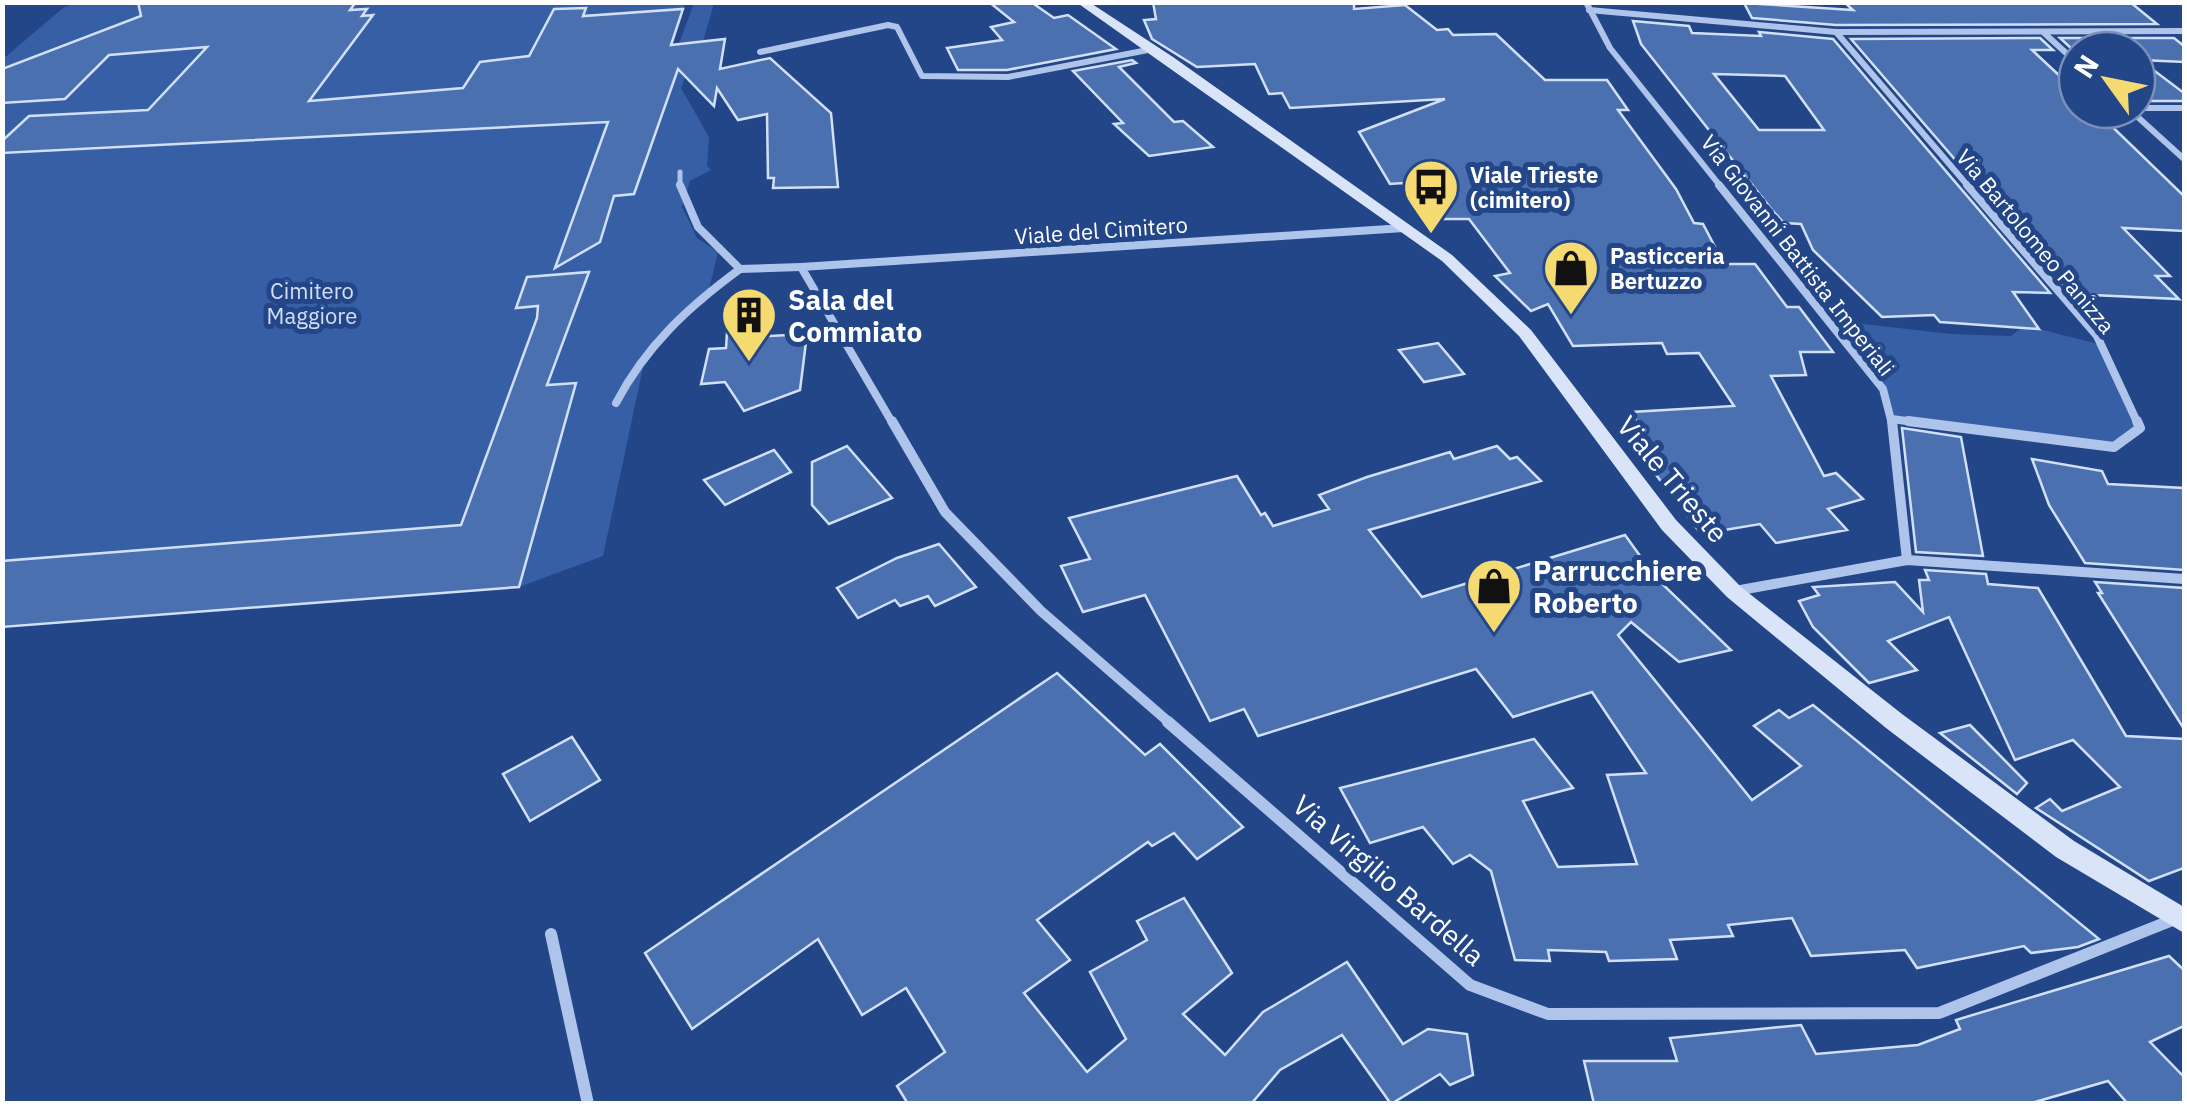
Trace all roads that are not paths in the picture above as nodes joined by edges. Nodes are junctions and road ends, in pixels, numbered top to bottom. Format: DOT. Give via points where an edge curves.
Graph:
graph roads {
  1 [pos="1081,2"];
  2 [pos="1588,6"];
  3 [pos="2184,31"];
  4 [pos="1836,32"];
  5 [pos="2042,32"];
  6 [pos="2057,45"];
  7 [pos="1153,49"];
  8 [pos="760,52"];
  9 [pos="2184,108"];
  10 [pos="2157,109"];
  11 [pos="2155,130"];
  12 [pos="2184,159"];
  13 [pos="680,172"];
  14 [pos="1404,228"];
  15 [pos="801,267"];
  16 [pos="740,269"];
  17 [pos="616,403"];
  18 [pos="1892,419"];
  19 [pos="1907,560"];
  20 [pos="2184,579"];
  21 [pos="1734,592"];
  22 [pos="2181,920"];
  23 [pos="551,934"];
  24 [pos="588,1104"];
  1 -- 7 [label="main road, Viale Trieste"];
  2 -- 4 [label="street"];
  2 -- 18 [label="street, Via Giovanni Battista Imperiali" via="1610,48 1883,389"];
  3 -- 5 [label="street"];
  4 -- 5 [label="street"];
  4 -- 18 [label="street, Via Bartolomeo Panizza" via="2097,336 2140,428 2114,447"];
  5 -- 6 [label="street"];
  7 -- 8 [label="street" via="945,80 922,76 897,26 888,24"];
  7 -- 14 [label="main road, Viale Trieste"];
  9 -- 10 [label="street"];
  11 -- 12 [label="street"];
  13 -- 16 [label="street" via="678,189 696,227"];
  14 -- 15 [label="street, Viale del Cimitero"];
  14 -- 21 [label="main road, Viale Trieste" via="1489,294 1525,333 1670,525"];
  15 -- 16 [label="street"];
  15 -- 22 [label="street, Via Virgilio Bardella" via="944,512 1041,611 1470,985 1548,1014 1939,1013"];
  16 -- 17 [label="street" via="636,360"];
  18 -- 19 [label="street, Via Giovanni Battista Imperiali"];
  19 -- 20 [label="street"];
  19 -- 21 [label="street"];
  21 -- 22 [label="main road, Viale Trieste" via="2065,849"];
  23 -- 24 [label="street"];
}
